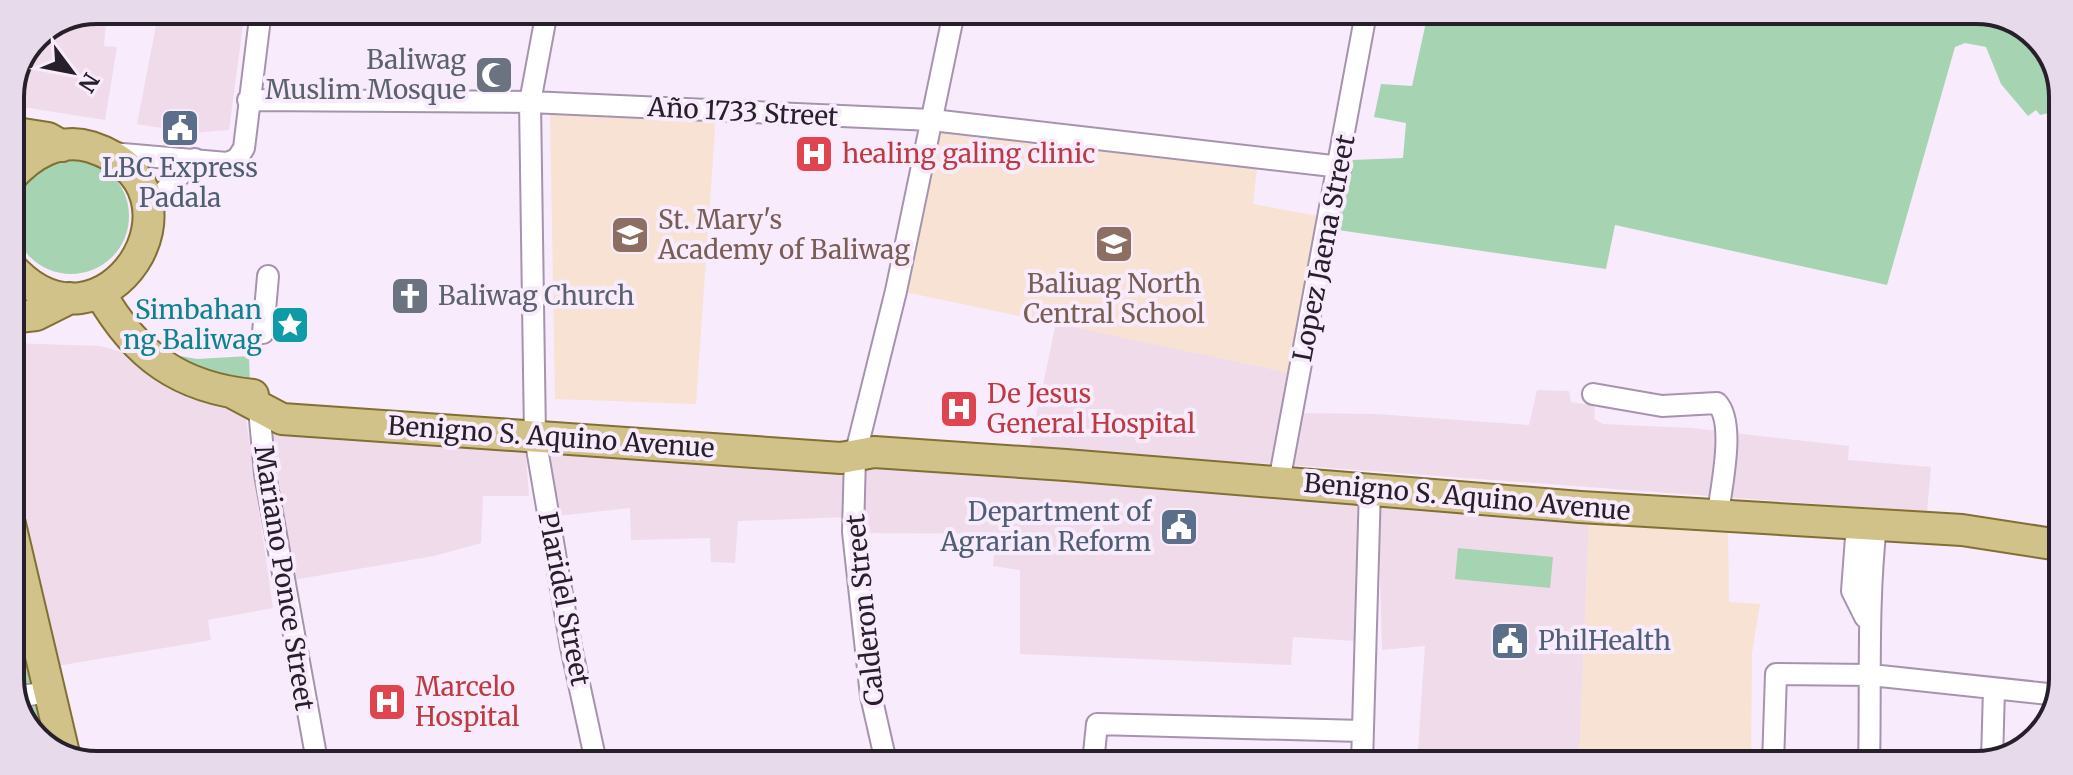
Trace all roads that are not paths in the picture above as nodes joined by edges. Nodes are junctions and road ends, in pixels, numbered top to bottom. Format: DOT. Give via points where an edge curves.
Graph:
graph roads {
  1 [pos="259,24"];
  2 [pos="545,24"];
  3 [pos="952,24"];
  4 [pos="1364,24"];
  5 [pos="248,100"];
  6 [pos="530,102"];
  7 [pos="932,120"];
  8 [pos="24,134"];
  9 [pos="62,146"];
  10 [pos="107,153"];
  11 [pos="195,159"];
  12 [pos="24,163"];
  13 [pos="1341,167"];
  14 [pos="149,218"];
  15 [pos="268,276"];
  16 [pos="24,279"];
  17 [pos="100,293"];
  18 [pos="70,298"];
  19 [pos="24,316"];
  20 [pos="263,333"];
  21 [pos="1593,394"];
  22 [pos="249,398"];
  23 [pos="535,426"];
  24 [pos="862,451"];
  25 [pos="1279,482"];
  26 [pos="1370,488"];
  27 [pos="1718,514"];
  28 [pos="1866,525"];
  29 [pos="2049,543"];
  30 [pos="24,584"];
  31 [pos="1871,675"];
  32 [pos="1994,689"];
  33 [pos="49,692"];
  34 [pos="2047,694"];
  35 [pos="26,695"];
  36 [pos="1362,731"];
  37 [pos="61,742"];
  38 [pos="1992,749"];
  39 [pos="315,751"];
  40 [pos="594,751"];
  41 [pos="884,751"];
  42 [pos="1094,751"];
  43 [pos="1362,751"];
  44 [pos="1773,751"];
  45 [pos="1869,751"];
  1 -- 5 [label="street"];
  2 -- 6 [label="street, Plaridel Street"];
  3 -- 7 [label="street, Calderon Street"];
  4 -- 13 [label="street, Lopez Jaena Street"];
  5 -- 6 [label="street, Año 1733 Street"];
  5 -- 11 [label="street" via="244,148 237,159"];
  6 -- 7 [label="street, Año 1733 Street"];
  6 -- 23 [label="street, Plaridel Street"];
  7 -- 13 [label="street, Año 1733 Street"];
  7 -- 24 [label="street, Calderon Street"];
  8 -- 9 [label="main road"];
  9 -- 10 [label="main road"];
  9 -- 12 [label="main road"];
  10 -- 11 [label="street"];
  10 -- 14 [label="main road" via="135,177"];
  11 -- 14 [label="street" via="159,197"];
  13 -- 25 [label="street, Lopez Jaena Street"];
  14 -- 17 [label="main road" via="146,242 133,267"];
  15 -- 20 [label="street"];
  16 -- 18 [label="main road" via="37,291"];
  17 -- 18 [label="main road"];
  17 -- 22 [label="main road, Benigno S. Aquino Avenue" via="120,326 165,369 200,387"];
  18 -- 19 [label="main road"];
  21 -- 27 [label="street" via="1662,406 1717,403 1725,411 1727,429"];
  22 -- 23 [label="main road, Benigno S. Aquino Avenue"];
  22 -- 39 [label="street, Mariano Ponce Street"];
  23 -- 24 [label="main road, Benigno S. Aquino Avenue" via="843,439"];
  23 -- 40 [label="street, Plaridel Street"];
  24 -- 25 [label="main road, Benigno S. Aquino Avenue"];
  24 -- 41 [label="street, Calderon Street" via="853,532 871,696"];
  25 -- 26 [label="main road, Benigno S. Aquino Avenue"];
  26 -- 27 [label="main road, Benigno S. Aquino Avenue"];
  26 -- 36 [label="street"];
  27 -- 28 [label="main road, Benigno S. Aquino Avenue"];
  28 -- 29 [label="main road, Benigno S. Aquino Avenue" via="1962,530"];
  28 -- 31 [label="street"];
  30 -- 33 [label="main road"];
  31 -- 32 [label="street"];
  31 -- 44 [label="street" via="1776,674"];
  31 -- 45 [label="street"];
  32 -- 34 [label="street"];
  32 -- 38 [label="street"];
  33 -- 35 [label="street"];
  33 -- 37 [label="main road"];
  36 -- 42 [label="street" via="1097,724"];
  36 -- 43 [label="street"];
}
